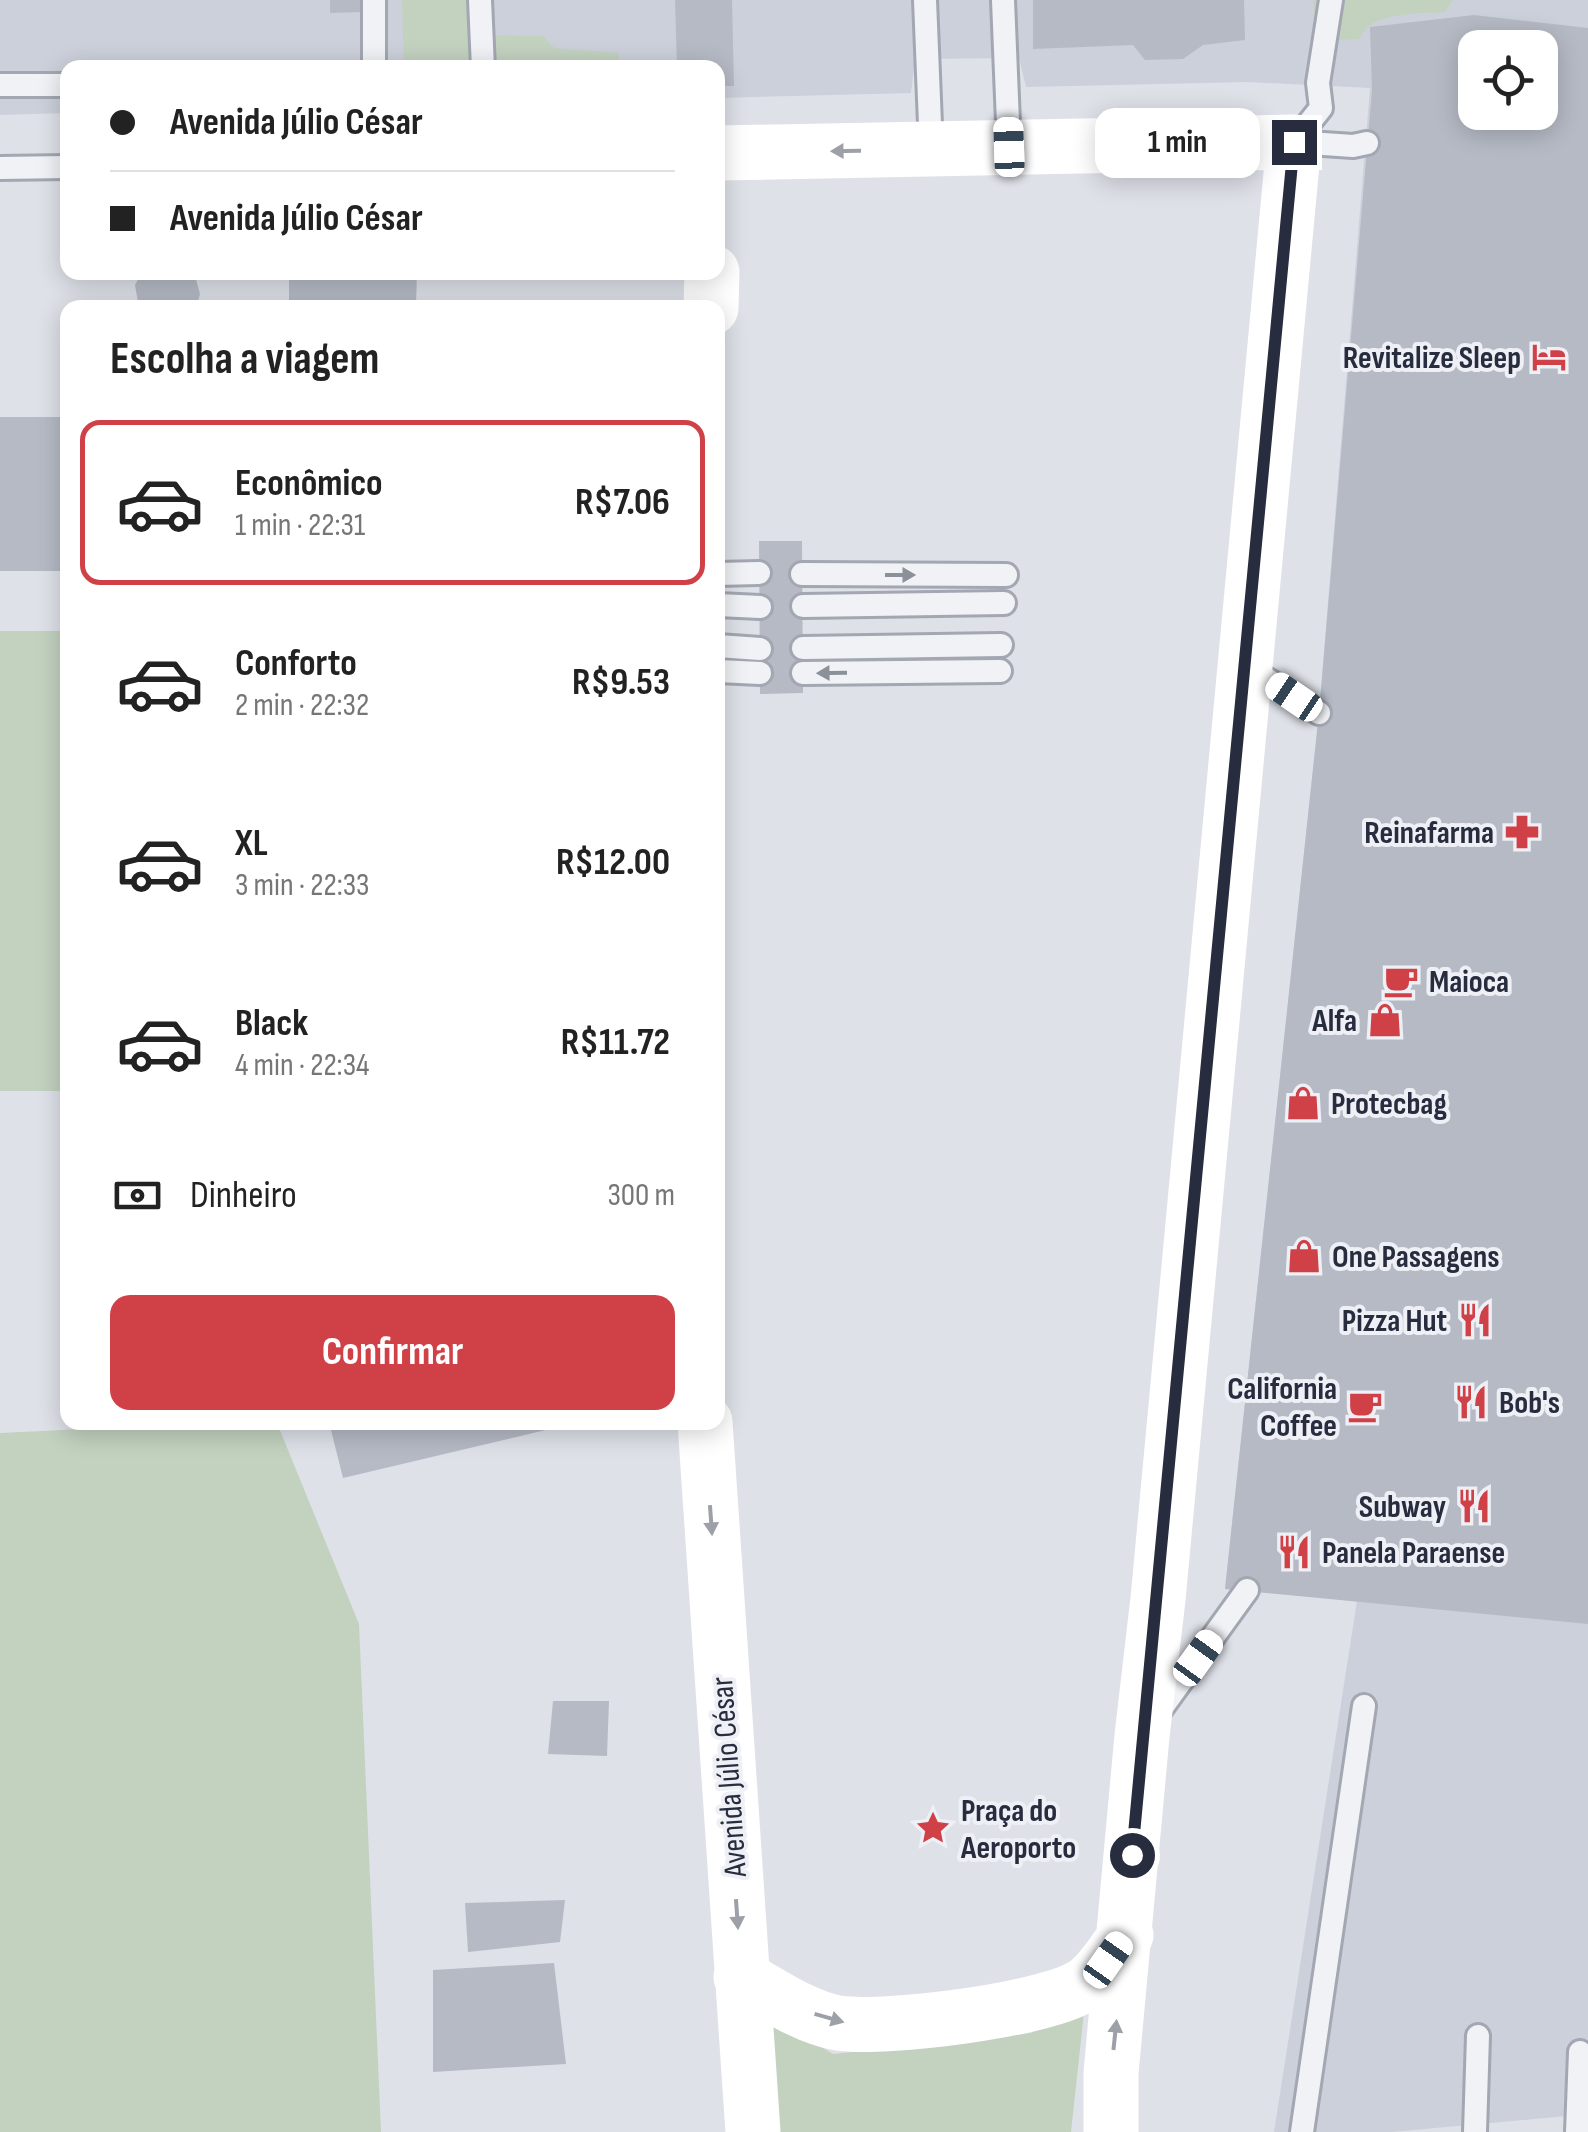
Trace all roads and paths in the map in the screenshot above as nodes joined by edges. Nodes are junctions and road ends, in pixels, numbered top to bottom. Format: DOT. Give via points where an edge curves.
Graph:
graph roads {
  1 [pos="374,0"];
  2 [pos="480,0"];
  3 [pos="925,0"];
  4 [pos="1004,0"];
  5 [pos="1330,0"];
  6 [pos="374,60"];
  7 [pos="483,60"];
  8 [pos="60,85"];
  9 [pos="0,86"];
  10 [pos="1294,142"];
  11 [pos="1367,143"];
  12 [pos="1009,147"];
  13 [pos="930,149"];
  14 [pos="725,153"];
  15 [pos="60,167"];
  16 [pos="0,168"];
  17 [pos="725,574"];
  18 [pos="760,574"];
  19 [pos="802,574"];
  20 [pos="1006,576"];
  21 [pos="1004,603"];
  22 [pos="725,605"];
  23 [pos="803,606"];
  24 [pos="760,607"];
  25 [pos="725,646"];
  26 [pos="1001,646"];
  27 [pos="803,648"];
  28 [pos="760,649"];
  29 [pos="1245,664"];
  30 [pos="725,670"];
  31 [pos="1000,671"];
  32 [pos="760,673"];
  33 [pos="803,673"];
  34 [pos="1318,713"];
  35 [pos="706,1430"];
  36 [pos="1248,1590"];
  37 [pos="1364,1706"];
  38 [pos="1142,1736"];
  39 [pos="1126,1934"];
  40 [pos="741,1977"];
  41 [pos="1478,2036"];
  42 [pos="1580,2052"];
  43 [pos="754,2132"];
  44 [pos="1111,2132"];
  45 [pos="1302,2132"];
  46 [pos="1475,2132"];
  47 [pos="1578,2132"];
  1 -- 6 [label="lane"];
  2 -- 7 [label="lane"];
  3 -- 13 [label="lane"];
  4 -- 12 [label="lane"];
  5 -- 10 [label="lane" via="1320,108"];
  8 -- 9 [label="lane"];
  10 -- 11 [label="lane"];
  10 -- 12 [label="street"];
  10 -- 29 [label="street"];
  12 -- 13 [label="street"];
  13 -- 14 [label="street, one-way"];
  15 -- 16 [label="lane"];
  17 -- 18 [label="lane"];
  19 -- 20 [label="lane, one-way"];
  21 -- 23 [label="lane"];
  22 -- 24 [label="lane"];
  25 -- 28 [label="lane"];
  26 -- 27 [label="lane"];
  29 -- 34 [label="lane"];
  29 -- 38 [label="street"];
  30 -- 32 [label="lane"];
  31 -- 33 [label="lane, one-way"];
  35 -- 40 [label="street, Avenida Júlio César, one-way"];
  36 -- 38 [label="lane"];
  37 -- 45 [label="lane"];
  38 -- 39 [label="street"];
  40 -- 39 [label="street, one-way" via="838,2022 916,2022 1045,2002 1087,1983"];
  44 -- 39 [label="street, one-way"];
  40 -- 43 [label="street, Avenida Júlio César"];
  41 -- 46 [label="lane"];
  42 -- 47 [label="lane"];
}
